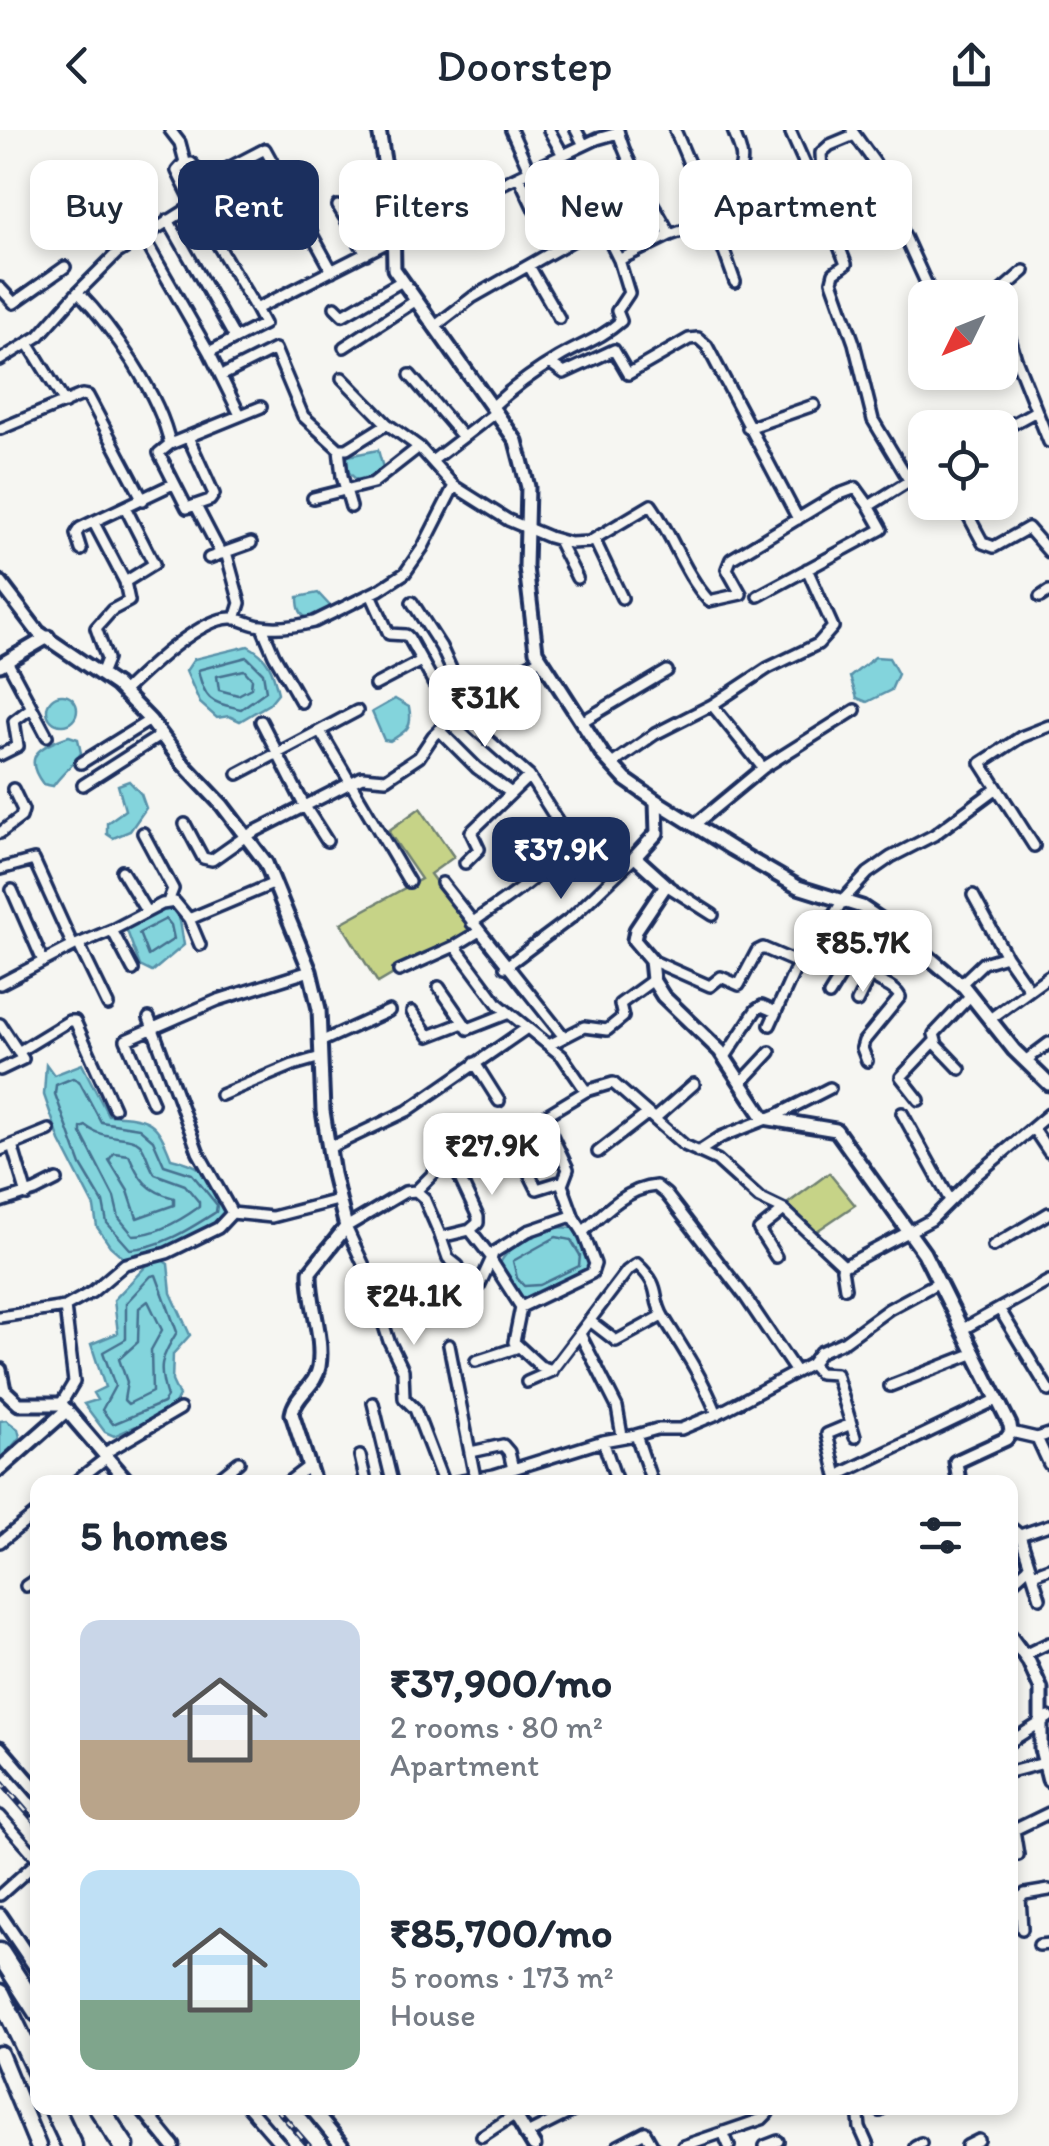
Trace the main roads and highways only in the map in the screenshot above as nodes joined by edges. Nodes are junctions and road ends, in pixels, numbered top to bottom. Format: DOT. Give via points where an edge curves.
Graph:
graph roads {
  1 [pos="0,1954"];
  2 [pos="0,1994"];
  3 [pos="30,2000"];
  4 [pos="0,2054"];
  5 [pos="30,2056"];
  6 [pos="57,2115"];
  7 [pos="104,2115"];
  8 [pos="38,2146"];
  9 [pos="72,2146"];
  10 [pos="124,2146"];
  1 -- 3 [label="highway"];
  2 -- 5 [label="highway"];
  4 -- 8 [label="main road"];
  6 -- 9 [label="highway"];
  7 -- 10 [label="highway"];
}
